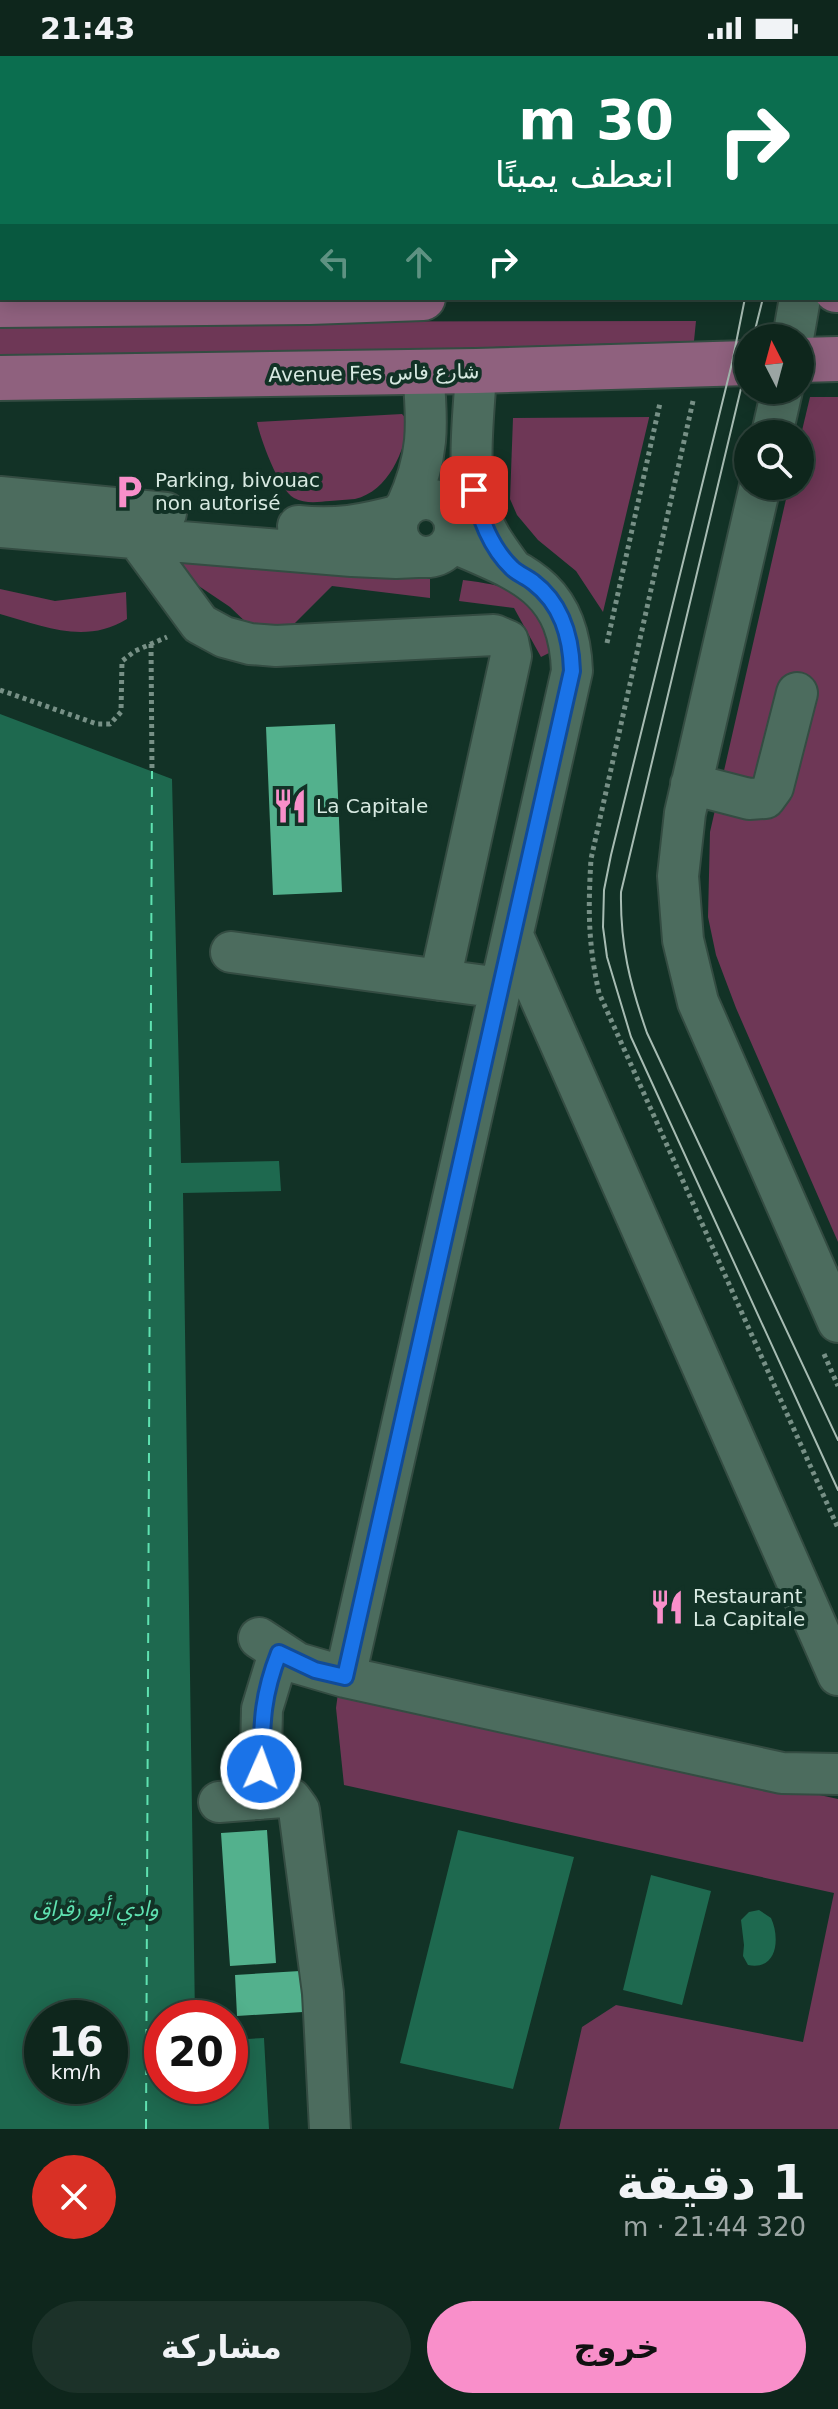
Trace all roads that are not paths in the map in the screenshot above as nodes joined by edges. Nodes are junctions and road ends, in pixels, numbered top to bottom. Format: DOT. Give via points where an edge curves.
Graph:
graph roads {
  1 [pos="307,300"];
  2 [pos="800,300"];
  3 [pos="0,305"];
  4 [pos="795,324"];
  5 [pos="838,359"];
  6 [pos="814,360"];
  7 [pos="734,363"];
  8 [pos="449,372"];
  9 [pos="0,378"];
  10 [pos="0,497"];
  11 [pos="757,500"];
  12 [pos="436,523"];
  13 [pos="0,527"];
  14 [pos="137,538"];
  15 [pos="797,693"];
  16 [pos="691,784"];
  17 [pos="514,938"];
  18 [pos="231,952"];
  19 [pos="440,980"];
  20 [pos="501,988"];
  21 [pos="553,1027"];
  22 [pos="489,1035"];
  23 [pos="838,1322"];
  24 [pos="838,1675"];
  25 [pos="345,1677"];
  26 [pos="838,1774"];
  27 [pos="260,1799"];
  28 [pos="219,1802"];
  29 [pos="330,2129"];
  1 -- 3 [label="main road"];
  2 -- 4 [label="street"];
  5 -- 6 [label="main road"];
  7 -- 8 [label="main road, Avenue Fes شارع فاس"];
  8 -- 9 [label="main road, Avenue Fes شارع فاس"];
  8 -- 12 [label="street" via="422,469"];
  8 -- 12 [label="street" via="474,490"];
  10 -- 12 [label="street" via="326,529"];
  11 -- 16 [label="street"];
  12 -- 14 [label="street" via="396,558"];
  12 -- 17 [label="street" via="534,582 552,600 571,646 572,671"];
  13 -- 14 [label="street"];
  14 -- 19 [label="street" via="200,624 224,637 276,646 494,635 508,641 511,656"];
  15 -- 16 [label="street" via="773,787 765,798"];
  16 -- 23 [label="street" via="678,876 683,940 698,1002"];
  17 -- 20 [label="street"];
  17 -- 21 [label="street"];
  18 -- 19 [label="street"];
  19 -- 20 [label="street"];
  20 -- 22 [label="street"];
  21 -- 22 [label="street"];
  21 -- 24 [label="street"];
  22 -- 25 [label="street"];
  25 -- 26 [label="street" via="782,1773"];
  25 -- 27 [label="street" via="315,1670 269,1646"];
  27 -- 28 [label="street"];
  27 -- 29 [label="street" via="291,1799 300,1815 323,1993"];
}
